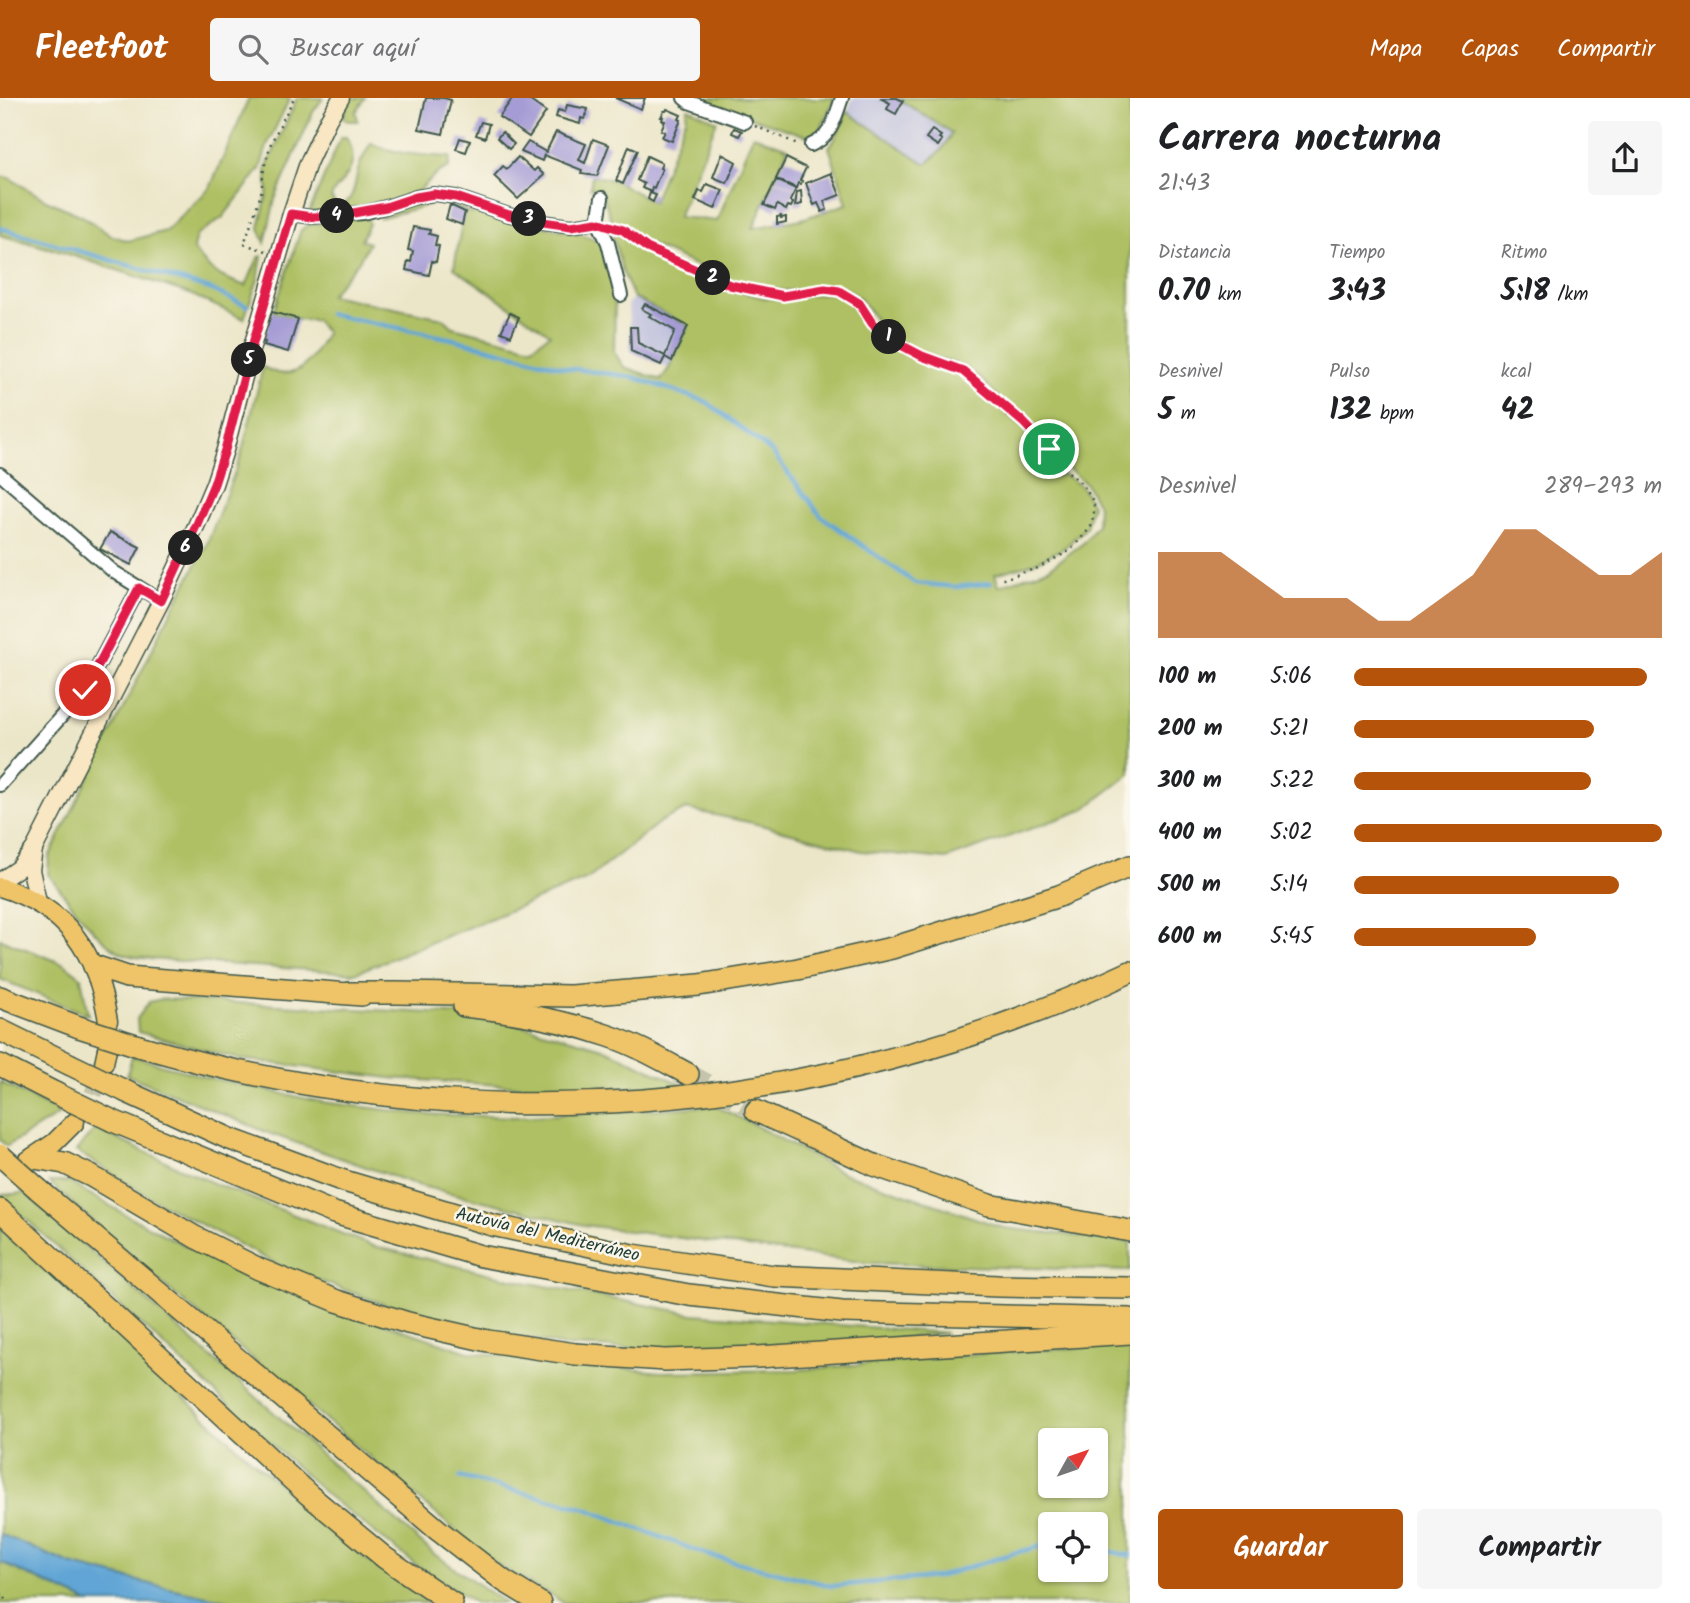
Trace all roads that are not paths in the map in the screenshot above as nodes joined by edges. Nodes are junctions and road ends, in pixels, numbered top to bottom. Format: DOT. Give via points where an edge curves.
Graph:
graph roads {
  1 [pos="341,98"];
  2 [pos="684,98"];
  3 [pos="842,98"];
  4 [pos="745,122"];
  5 [pos="811,145"];
  6 [pos="601,198"];
  7 [pos="291,214"];
  8 [pos="597,222"];
  9 [pos="621,295"];
  10 [pos="0,474"];
  11 [pos="139,588"];
  12 [pos="161,601"];
  13 [pos="0,785"];
  14 [pos="34,849"];
  15 [pos="1130,866"];
  16 [pos="0,881"];
  17 [pos="0,887"];
  18 [pos="38,902"];
  19 [pos="94,966"];
  20 [pos="1130,972"];
  21 [pos="349,993"];
  22 [pos="0,997"];
  23 [pos="108,1021"];
  24 [pos="0,1030"];
  25 [pos="0,1065"];
  26 [pos="688,1074"];
  27 [pos="756,1111"];
  28 [pos="75,1122"];
  29 [pos="0,1155"];
  30 [pos="30,1160"];
  31 [pos="0,1210"];
  32 [pos="1130,1231"];
  33 [pos="1130,1288"];
  34 [pos="1130,1319"];
  35 [pos="1130,1332"];
  36 [pos="452,1603"];
  37 [pos="540,1603"];
  1 -- 7 [label="main road" via="308,163"];
  2 -- 4 [label="street"];
  3 -- 5 [label="street" via="829,133"];
  6 -- 8 [label="street"];
  7 -- 8 [label="street" via="349,215 434,194 543,222 571,226"];
  7 -- 12 [label="main road" via="214,484"];
  8 -- 9 [label="street" via="608,243"];
  10 -- 11 [label="street"];
  11 -- 12 [label="street"];
  11 -- 13 [label="street" via="85,690"];
  12 -- 14 [label="main road"];
  14 -- 16 [label="main road" via="19,868"];
  14 -- 18 [label="main road" via="31,870"];
  15 -- 21 [label="highway" via="1059,896 892,948 724,981 571,996"];
  17 -- 18 [label="main road"];
  18 -- 19 [label="main road" via="78,939"];
  19 -- 21 [label="highway" via="127,977"];
  19 -- 23 [label="main road"];
  20 -- 22 [label="highway, bridge" via="988,1031 890,1060 749,1088 594,1104 426,1101 261,1077 139,1046"];
  21 -- 26 [label="highway" via="555,1020 610,1036"];
  24 -- 33 [label="highway, Autovía del Mediterráneo, bridge" via="230,1139 344,1181 492,1225 633,1255 774,1276"];
  25 -- 34 [label="highway, Autovía del Mediterráneo, bridge" via="113,1121 334,1213 481,1256 689,1295 842,1312"];
  27 -- 32 [label="highway" via="874,1165 989,1205"];
  28 -- 30 [label="main road"];
  29 -- 37 [label="highway, bridge" via="438,1530"];
  30 -- 35 [label="highway" via="64,1163 195,1237 337,1301 488,1341 575,1354 665,1360"];
  31 -- 36 [label="highway" via="309,1495 385,1558"];
}
